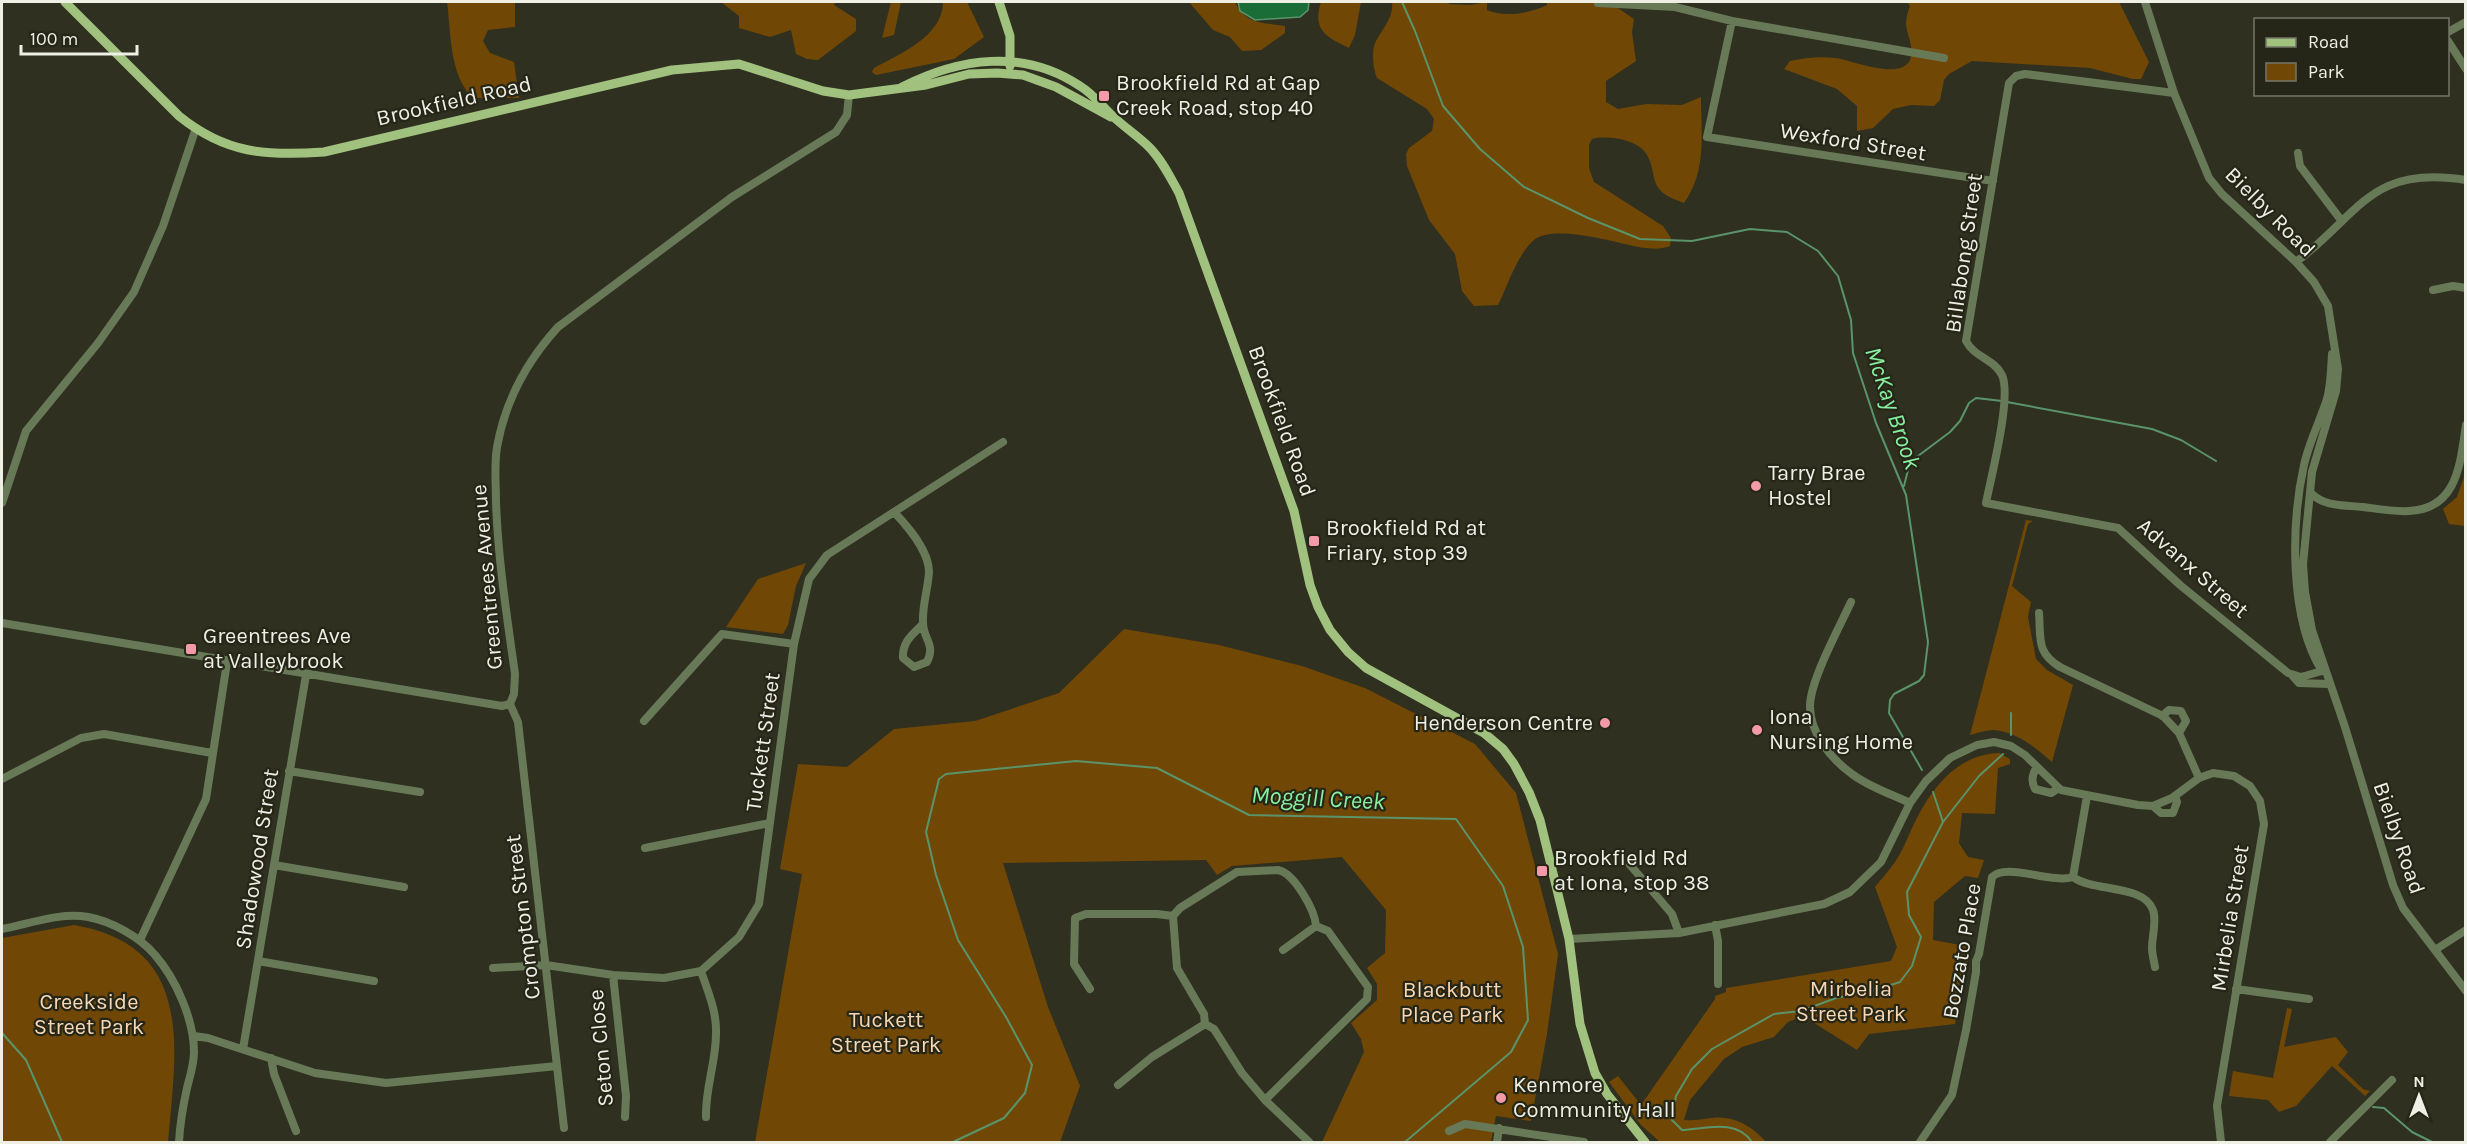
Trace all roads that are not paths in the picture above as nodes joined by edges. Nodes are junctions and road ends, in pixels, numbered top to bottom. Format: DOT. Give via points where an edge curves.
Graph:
graph roads {
  1 [pos="65,2"];
  2 [pos="999,2"];
  3 [pos="2145,2"];
  4 [pos="1598,3"];
  5 [pos="1732,21"];
  6 [pos="2466,22"];
  7 [pos="2449,32"];
  8 [pos="2449,43"];
  9 [pos="1944,58"];
  10 [pos="1011,61"];
  11 [pos="2466,69"];
  12 [pos="1009,74"];
  13 [pos="902,87"];
  14 [pos="2174,93"];
  15 [pos="849,95"];
  16 [pos="1116,119"];
  17 [pos="196,128"];
  18 [pos="2298,153"];
  19 [pos="2466,180"];
  20 [pos="1993,181"];
  21 [pos="2341,220"];
  22 [pos="2295,262"];
  23 [pos="2466,288"];
  24 [pos="2433,290"];
  25 [pos="2333,344"];
  26 [pos="2466,425"];
  27 [pos="1004,442"];
  28 [pos="2311,493"];
  29 [pos="2,502"];
  30 [pos="1986,503"];
  31 [pos="2325,503"];
  32 [pos="895,513"];
  33 [pos="2307,513"];
  34 [pos="1851,602"];
  35 [pos="2039,613"];
  36 [pos="2,623"];
  37 [pos="922,625"];
  38 [pos="794,644"];
  39 [pos="227,662"];
  40 [pos="2322,671"];
  41 [pos="306,675"];
  42 [pos="2292,675"];
  43 [pos="2328,682"];
  44 [pos="510,704"];
  45 [pos="2162,716"];
  46 [pos="644,721"];
  47 [pos="2179,733"];
  48 [pos="212,753"];
  49 [pos="2036,768"];
  50 [pos="289,771"];
  51 [pos="2199,778"];
  52 [pos="2,779"];
  53 [pos="2059,788"];
  54 [pos="420,792"];
  55 [pos="2087,796"];
  56 [pos="2175,796"];
  57 [pos="1910,802"];
  58 [pos="2153,806"];
  59 [pos="770,823"];
  60 [pos="645,848"];
  61 [pos="1625,859"];
  62 [pos="274,865"];
  63 [pos="2073,877"];
  64 [pos="404,886"];
  65 [pos="1173,916"];
  66 [pos="1715,925"];
  67 [pos="1316,926"];
  68 [pos="2,929"];
  69 [pos="2466,930"];
  70 [pos="1679,933"];
  71 [pos="1569,939"];
  72 [pos="140,940"];
  73 [pos="1283,950"];
  74 [pos="2435,950"];
  75 [pos="258,961"];
  76 [pos="546,965"];
  77 [pos="2155,967"];
  78 [pos="493,968"];
  79 [pos="701,971"];
  80 [pos="613,975"];
  81 [pos="374,981"];
  82 [pos="1718,984"];
  83 [pos="2236,988"];
  84 [pos="1090,989"];
  85 [pos="2466,991"];
  86 [pos="2309,999"];
  87 [pos="1205,1024"];
  88 [pos="194,1036"];
  89 [pos="243,1048"];
  90 [pos="271,1058"];
  91 [pos="557,1066"];
  92 [pos="2392,1080"];
  93 [pos="1118,1086"];
  94 [pos="1265,1100"];
  95 [pos="625,1117"];
  96 [pos="706,1117"];
  97 [pos="564,1128"];
  98 [pos="1499,1128"];
  99 [pos="296,1131"];
  100 [pos="1449,1131"];
  101 [pos="1309,1142"];
  102 [pos="179,1143"];
  103 [pos="1497,1143"];
  104 [pos="1584,1143"];
  105 [pos="1645,1143"];
  106 [pos="1920,1143"];
  107 [pos="2221,1143"];
  108 [pos="2330,1143"];
  1 -- 17 [label="main road, Brookfield Road" via="163,102"];
  2 -- 10 [label="main road" via="1010,36"];
  3 -- 14 [label="street, Bielby Road"];
  4 -- 5 [label="street" via="1675,7"];
  5 -- 9 [label="street"];
  5 -- 20 [label="street, Wexford Street" via="1707,137"];
  6 -- 7 [label="street"];
  8 -- 11 [label="street"];
  10 -- 12 [label="main road"];
  10 -- 13 [label="main road, Brookfield Road" via="955,66"];
  10 -- 16 [label="main road, Brookfield Road" via="1038,66 1081,86"];
  12 -- 13 [label="main road, Brookfield Road" via="969,74"];
  12 -- 16 [label="main road, Brookfield Road" via="1035,78"];
  13 -- 15 [label="main road, Brookfield Road"];
  14 -- 20 [label="street, Billabong Street" via="2016,76 2009,83"];
  14 -- 22 [label="street, Bielby Road" via="2209,178"];
  15 -- 17 [label="main road, Brookfield Road" via="823,91 739,64 672,70 324,152 248,152"];
  15 -- 44 [label="street, Greentrees Avenue" via="847,115 836,132 732,197 558,327 520,378 500,434 495,466 498,548 515,674"];
  16 -- 71 [label="main road, Brookfield Road" via="1150,148 1179,193 1294,511 1310,585 1330,630 1366,668 1458,717 1503,749 1526,785 1537,813"];
  17 -- 29 [label="street" via="163,226 134,292 26,431"];
  18 -- 21 [label="street" via="2300,166"];
  19 -- 21 [label="street" via="2435,176 2398,180"];
  20 -- 30 [label="street, Billabong Street" via="1966,341 1971,351 1998,369 2004,383 2000,432"];
  21 -- 22 [label="street"];
  22 -- 25 [label="street, Bielby Road" via="2314,282 2328,306"];
  23 -- 24 [label="street"];
  25 -- 28 [label="street, Bielby Road" via="2338,369 2336,391 2316,455"];
  25 -- 40 [label="street, Bielby Road" via="2327,398 2303,467 2294,550 2306,635"];
  26 -- 31 [label="street" via="2457,477 2435,504 2406,512"];
  27 -- 32 [label="street, Tuckett Street"];
  28 -- 31 [label="street"];
  28 -- 33 [label="street, Bielby Road"];
  30 -- 42 [label="street, Advanx Street" via="2118,528 2180,585"];
  31 -- 33 [label="street"];
  32 -- 37 [label="street" via="927,560"];
  32 -- 38 [label="street, Tuckett Street" via="827,555 809,579"];
  33 -- 43 [label="street, Bielby Road" via="2305,592"];
  34 -- 57 [label="street" via="1814,686 1810,705 1813,726 1834,758 1852,774"];
  35 -- 45 [label="street" via="2047,659"];
  36 -- 39 [label="street, Greentrees Avenue"];
  37 -- 37 [label="street" via="902,649 903,657 914,667 927,662 931,655"];
  38 -- 46 [label="street" via="722,634"];
  38 -- 59 [label="street, Tuckett Street"];
  39 -- 41 [label="street, Greentrees Avenue"];
  39 -- 48 [label="street"];
  40 -- 42 [label="street" via="2301,677"];
  40 -- 43 [label="street, Bielby Road"];
  41 -- 44 [label="street, Greentrees Avenue" via="502,706"];
  41 -- 50 [label="street, Shadowood Street"];
  42 -- 43 [label="street, Advanx Street" via="2300,683"];
  43 -- 74 [label="street, Bielby Road" via="2393,885 2403,908"];
  44 -- 76 [label="street, Crompton Street" via="518,722"];
  45 -- 47 [label="street"];
  45 -- 47 [label="street" via="2169,710 2181,711 2186,721"];
  47 -- 51 [label="street"];
  48 -- 52 [label="street" via="104,734 81,738"];
  48 -- 72 [label="street" via="206,800"];
  49 -- 53 [label="street"];
  49 -- 53 [label="street" via="2032,776 2036,789 2051,793"];
  49 -- 57 [label="street" via="2011,746 1994,742 1977,745 1950,758"];
  50 -- 54 [label="street"];
  50 -- 62 [label="street, Shadowood Street"];
  51 -- 56 [label="street"];
  51 -- 83 [label="street, Mirbelia Street" via="2213,773 2234,776 2250,786 2260,801 2264,824"];
  53 -- 55 [label="street"];
  55 -- 58 [label="street"];
  55 -- 63 [label="street"];
  56 -- 58 [label="street"];
  56 -- 58 [label="street" via="2173,813 2161,813"];
  57 -- 66 [label="street" via="1881,862 1850,892 1824,903"];
  59 -- 60 [label="street"];
  59 -- 79 [label="street, Tuckett Street" via="759,904 739,938"];
  61 -- 70 [label="street" via="1672,914"];
  62 -- 64 [label="street"];
  62 -- 75 [label="street, Shadowood Street"];
  63 -- 77 [label="street, Bozzato Place" via="2081,884 2139,895 2148,901 2154,911"];
  63 -- 106 [label="street, Bozzato Place" via="2062,881 2005,871 1992,878 1952,1095"];
  65 -- 67 [label="street" via="1237,872 1278,870 1289,875 1315,914"];
  65 -- 84 [label="street" via="1086,914 1075,918 1074,964"];
  65 -- 87 [label="street" via="1177,968 1204,1014"];
  66 -- 70 [label="street"];
  66 -- 82 [label="street"];
  67 -- 73 [label="street"];
  67 -- 94 [label="street" via="1328,931 1368,987 1367,999"];
  68 -- 72 [label="street" via="54,918 87,917"];
  69 -- 74 [label="street"];
  70 -- 71 [label="street"];
  71 -- 105 [label="main road, Brookfield Road" via="1580,1024 1594,1073"];
  72 -- 88 [label="street" via="168,973"];
  74 -- 85 [label="street, Bielby Road"];
  75 -- 81 [label="street"];
  75 -- 89 [label="street, Shadowood Street"];
  76 -- 78 [label="street"];
  76 -- 80 [label="street"];
  76 -- 91 [label="street, Crompton Street"];
  79 -- 80 [label="street" via="664,978"];
  79 -- 96 [label="street" via="715,1013 716,1035"];
  80 -- 95 [label="street, Seton Close"];
  83 -- 86 [label="street"];
  83 -- 107 [label="street, Mirbelia Street" via="2217,1106"];
  87 -- 93 [label="street" via="1152,1057"];
  87 -- 94 [label="street" via="1214,1029"];
  88 -- 89 [label="street"];
  88 -- 102 [label="street"];
  89 -- 90 [label="street"];
  90 -- 91 [label="street" via="315,1073 386,1083"];
  90 -- 99 [label="street"];
  91 -- 97 [label="street, Crompton Street"];
  92 -- 108 [label="street"];
  94 -- 101 [label="street"];
  98 -- 100 [label="street" via="1465,1124"];
  98 -- 103 [label="street"];
  98 -- 104 [label="street"];
}
